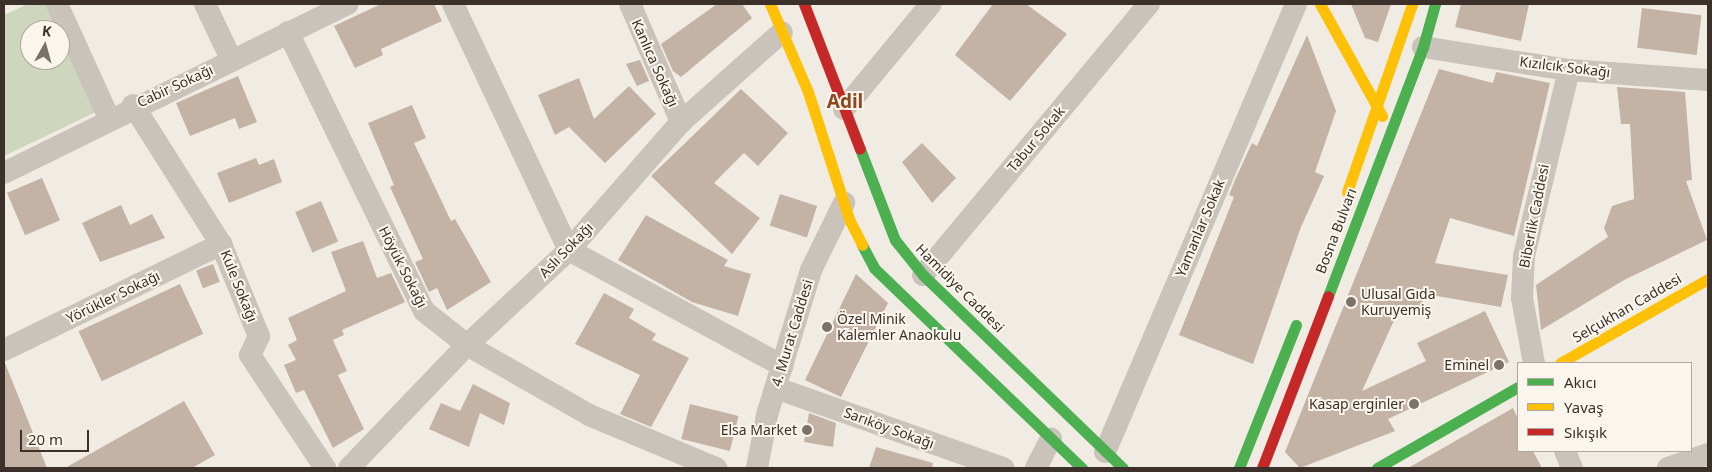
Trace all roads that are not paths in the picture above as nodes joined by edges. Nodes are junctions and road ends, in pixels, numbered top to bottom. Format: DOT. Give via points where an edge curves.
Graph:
graph roads {
  1 [pos="57,4"];
  2 [pos="205,4"];
  3 [pos="348,4"];
  4 [pos="452,4"];
  5 [pos="630,4"];
  6 [pos="770,4"];
  7 [pos="804,4"];
  8 [pos="931,4"];
  9 [pos="1149,4"];
  10 [pos="1296,4"];
  11 [pos="1320,4"];
  12 [pos="1412,4"];
  13 [pos="1435,4"];
  14 [pos="288,32"];
  15 [pos="782,32"];
  16 [pos="1423,47"];
  17 [pos="231,59"];
  18 [pos="1569,70"];
  19 [pos="1708,80"];
  20 [pos="134,105"];
  21 [pos="1377,105"];
  22 [pos="109,118"];
  23 [pos="681,122"];
  24 [pos="838,122"];
  25 [pos="1389,132"];
  26 [pos="826,149"];
  27 [pos="4,172"];
  28 [pos="844,203"];
  29 [pos="1342,206"];
  30 [pos="221,244"];
  31 [pos="569,250"];
  32 [pos="923,275"];
  33 [pos="1708,279"];
  34 [pos="1300,314"];
  35 [pos="467,345"];
  36 [pos="4,350"];
  37 [pos="1534,362"];
  38 [pos="1562,362"];
  39 [pos="783,366"];
  40 [pos="776,388"];
  41 [pos="1517,388"];
  42 [pos="1051,439"];
  43 [pos="1105,452"];
  44 [pos="1565,452"];
  45 [pos="1708,454"];
  46 [pos="324,468"];
  47 [pos="350,468"];
  48 [pos="716,468"];
  49 [pos="756,468"];
  50 [pos="1003,468"];
  51 [pos="1036,468"];
  52 [pos="1082,468"];
  53 [pos="1123,468"];
  54 [pos="1239,468"];
  55 [pos="1262,468"];
  56 [pos="1377,468"];
  57 [pos="1572,468"];
  58 [pos="1668,468"];
  1 -- 22 [label="street"];
  2 -- 17 [label="street"];
  3 -- 14 [label="street, Cabir Sokağı"];
  4 -- 31 [label="street"];
  5 -- 23 [label="street, Kanlıca Sokağı"];
  6 -- 15 [label="street"];
  7 -- 24 [label="street, Hamidiye Caddesi"];
  8 -- 24 [label="street"];
  9 -- 32 [label="street, Tabur Sokak"];
  10 -- 43 [label="street, Yamanlar Sokak"];
  11 -- 21 [label="street"];
  12 -- 21 [label="street, Bosna Bulvarı"];
  13 -- 16 [label="street, Bosna Bulvarı"];
  14 -- 17 [label="street, Cabir Sokağı"];
  14 -- 35 [label="street, Höyük Sokağı" via="424,311"];
  15 -- 23 [label="street, Aslı Sokağı"];
  15 -- 26 [label="street"];
  16 -- 18 [label="street, Kızılcık Sokağı"];
  16 -- 25 [label="street, Bosna Bulvarı"];
  17 -- 20 [label="street, Cabir Sokağı"];
  18 -- 19 [label="street, Kızılcık Sokağı"];
  18 -- 37 [label="street, Biberlik Caddesi" via="1524,256 1522,298"];
  20 -- 22 [label="street, Cabir Sokağı"];
  20 -- 30 [label="street, Kule Sokağı"];
  21 -- 25 [label="street"];
  21 -- 29 [label="street, Bosna Bulvarı"];
  22 -- 27 [label="street, Cabir Sokağı"];
  23 -- 31 [label="street, Aslı Sokağı"];
  24 -- 26 [label="street"];
  24 -- 32 [label="street, Hamidiye Caddesi" via="894,240"];
  25 -- 55 [label="street, Bosna Bulvarı"];
  26 -- 28 [label="street"];
  28 -- 39 [label="street, 4. Murat Caddesi" via="811,270"];
  28 -- 42 [label="street" via="874,268"];
  30 -- 36 [label="street, Yörükler Sokağı"];
  30 -- 46 [label="street, Kule Sokağı" via="259,336 250,355"];
  31 -- 35 [label="street, Aslı Sokağı"];
  31 -- 39 [label="street"];
  32 -- 43 [label="street, Hamidiye Caddesi"];
  33 -- 38 [label="street, Selçukhan Caddesi"];
  34 -- 54 [label="street"];
  35 -- 47 [label="street, Aslı Sokağı"];
  35 -- 48 [label="street, Höyük Sokağı" via="589,415"];
  39 -- 40 [label="street, 4. Murat Caddesi"];
  40 -- 49 [label="street, 4. Murat Caddesi"];
  40 -- 50 [label="street, Sarıköy Sokağı"];
  41 -- 56 [label="street"];
  42 -- 51 [label="street"];
  42 -- 52 [label="street"];
  43 -- 53 [label="street, Hamidiye Caddesi"];
  44 -- 57 [label="street"];
  45 -- 58 [label="street"];
}
